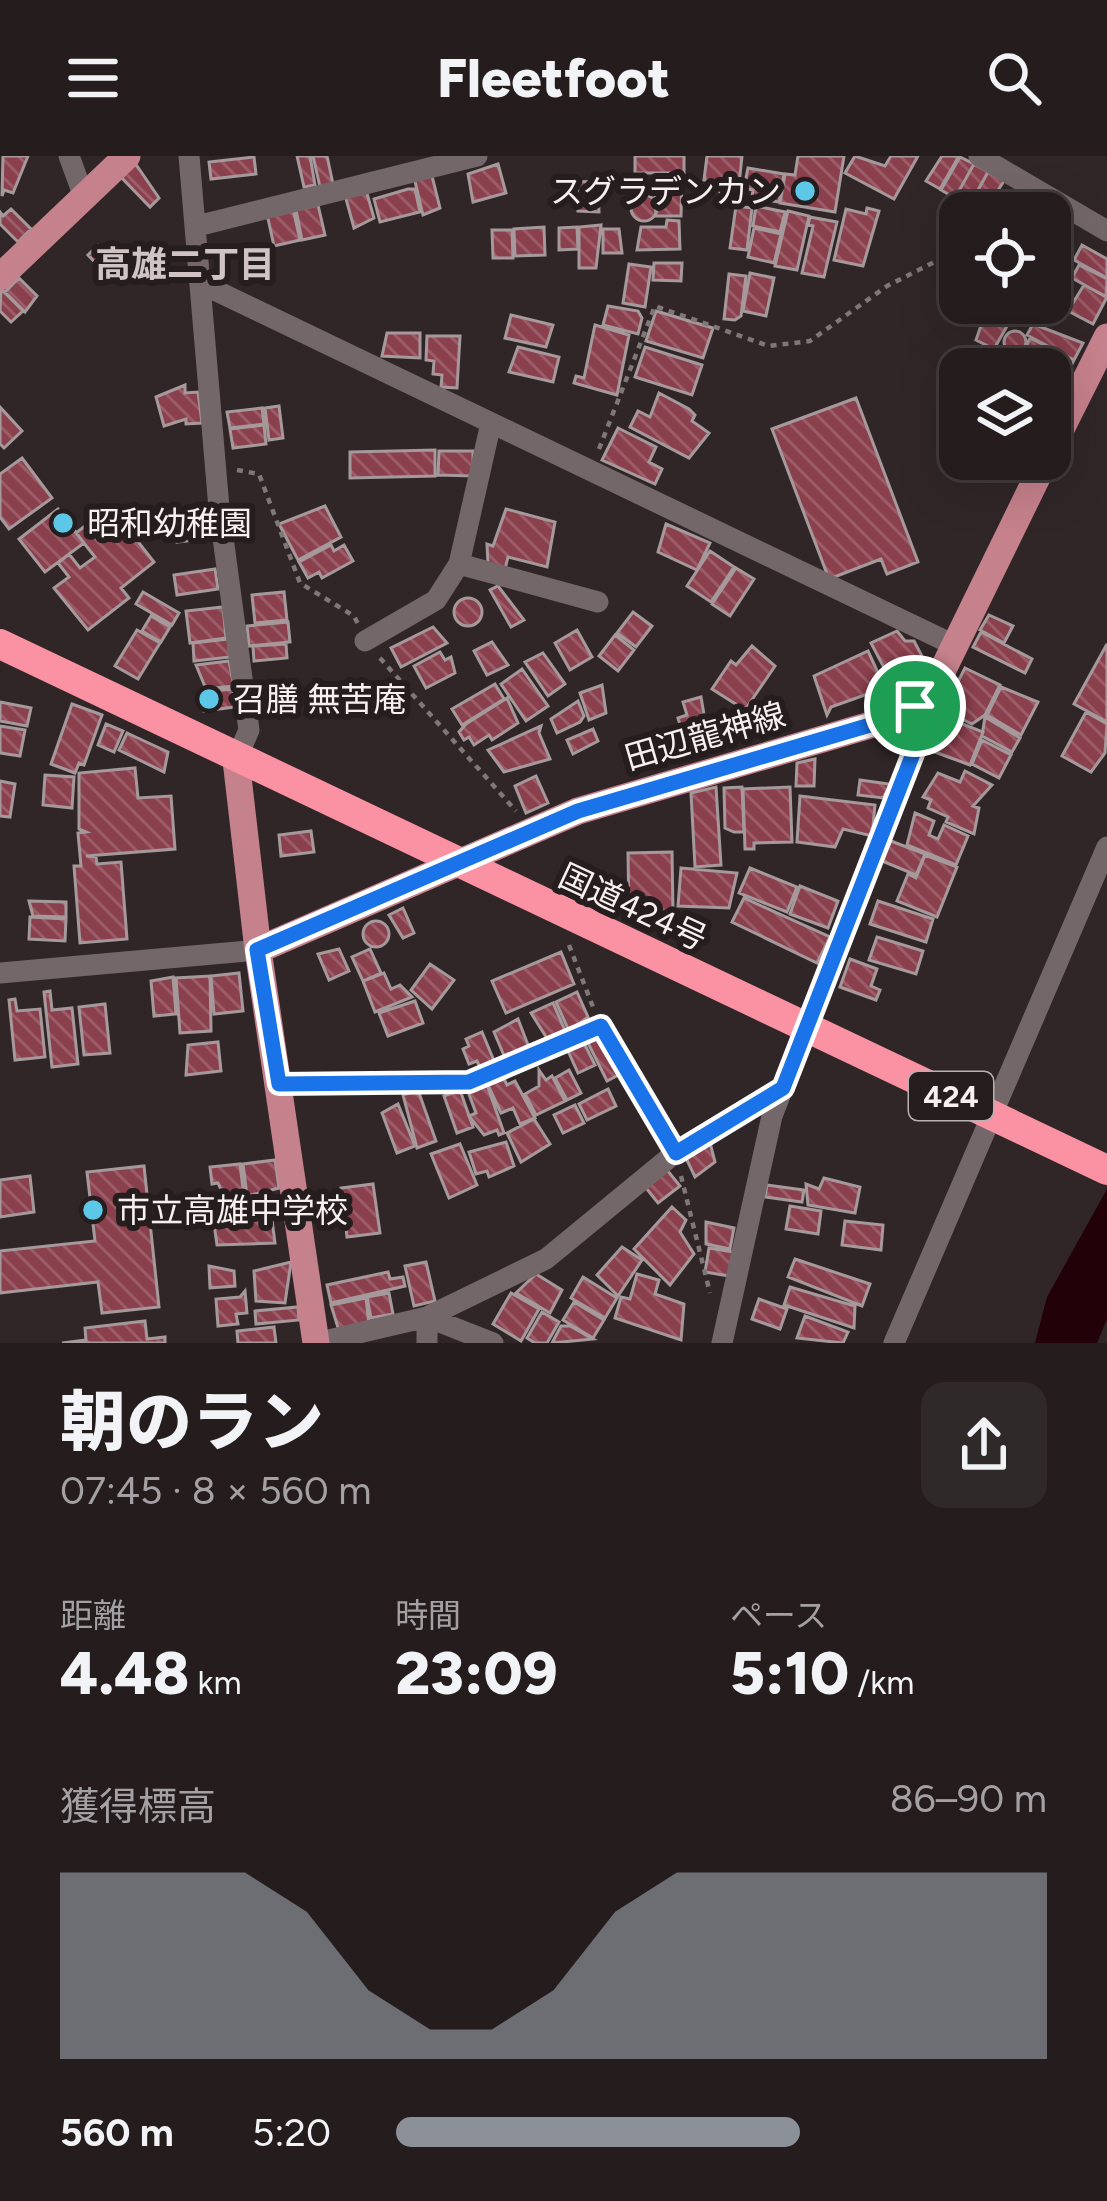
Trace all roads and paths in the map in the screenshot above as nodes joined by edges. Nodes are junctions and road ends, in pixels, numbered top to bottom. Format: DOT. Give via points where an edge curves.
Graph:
graph roads {
  1 [pos="69,156"];
  2 [pos="127,156"];
  3 [pos="189,156"];
  4 [pos="477,156"];
  5 [pos="979,156"];
  6 [pos="84,197"];
  7 [pos="196,226"];
  8 [pos="1107,231"];
  9 [pos="939,260"];
  10 [pos="0,277"];
  11 [pos="202,284"];
  12 [pos="1107,337"];
  13 [pos="1071,409"];
  14 [pos="491,423"];
  15 [pos="590,471"];
  16 [pos="1036,480"];
  17 [pos="219,508"];
  18 [pos="122,521"];
  19 [pos="459,564"];
  20 [pos="598,602"];
  21 [pos="365,641"];
  22 [pos="0,644"];
  23 [pos="954,645"];
  24 [pos="915,706"];
  25 [pos="236,760"];
  26 [pos="1107,847"];
  27 [pos="457,863"];
  28 [pos="556,911"];
  29 [pos="257,950"];
  30 [pos="0,973"];
  31 [pos="601,1026"];
  32 [pos="279,1084"];
  33 [pos="783,1088"];
  34 [pos="676,1153"];
  35 [pos="1107,1169"];
  36 [pos="428,1317"];
  37 [pos="725,1332"];
  38 [pos="316,1343"];
  39 [pos="427,1343"];
  40 [pos="493,1343"];
  41 [pos="894,1343"];
  1 -- 6 [label="street"];
  2 -- 6 [label="main road"];
  3 -- 7 [label="street"];
  4 -- 7 [label="street"];
  5 -- 8 [label="street"];
  6 -- 10 [label="main road"];
  7 -- 11 [label="street"];
  9 -- 15 [label="path" via="810,341 769,346 655,306"];
  11 -- 14 [label="street"];
  11 -- 17 [label="street"];
  12 -- 13 [label="main road"];
  14 -- 15 [label="street"];
  14 -- 19 [label="street"];
  15 -- 23 [label="street"];
  16 -- 23 [label="main road"];
  17 -- 18 [label="path"];
  17 -- 25 [label="street" via="248,730"];
  19 -- 20 [label="street"];
  19 -- 21 [label="street" via="436,600"];
  22 -- 25 [label="highway, 国道424号 / 424"];
  23 -- 24 [label="main road" via="932,692"];
  24 -- 27 [label="main road, 田辺龍神線" via="578,811"];
  24 -- 33 [label="street" via="916,746"];
  25 -- 27 [label="highway, 国道424号 / 424"];
  25 -- 29 [label="main road"];
  26 -- 41 [label="street"];
  27 -- 28 [label="highway, 国道424号 / 424"];
  27 -- 29 [label="main road, 田辺龍神線"];
  28 -- 31 [label="path"];
  28 -- 35 [label="highway, 国道424号 / 424"];
  29 -- 30 [label="street"];
  29 -- 32 [label="main road"];
  31 -- 32 [label="street" via="469,1082"];
  31 -- 34 [label="path"];
  32 -- 38 [label="main road"];
  33 -- 34 [label="street"];
  33 -- 37 [label="street"];
  34 -- 36 [label="street" via="545,1259"];
  34 -- 37 [label="path"];
  36 -- 38 [label="street"];
  36 -- 39 [label="street"];
  36 -- 40 [label="street"];
}
